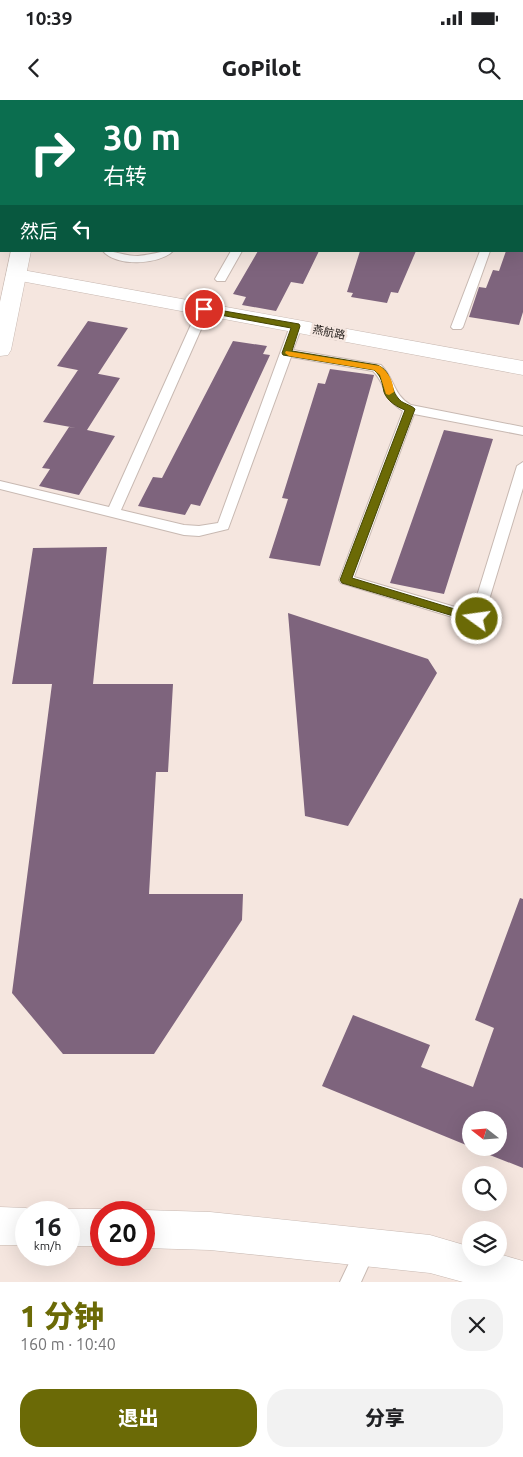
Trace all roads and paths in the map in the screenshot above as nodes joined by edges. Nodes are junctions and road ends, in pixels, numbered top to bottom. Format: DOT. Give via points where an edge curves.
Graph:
graph roads {
  1 [pos="21,252"];
  2 [pos="109,252"];
  3 [pos="167,252"];
  4 [pos="237,252"];
  5 [pos="484,252"];
  6 [pos="17,275"];
  7 [pos="221,279"];
  8 [pos="204,309"];
  9 [pos="296,326"];
  10 [pos="457,327"];
  11 [pos="0,350"];
  12 [pos="286,353"];
  13 [pos="523,368"];
  14 [pos="410,409"];
  15 [pos="523,431"];
  16 [pos="523,466"];
  17 [pos="0,485"];
  18 [pos="113,513"];
  19 [pos="0,1226"];
  20 [pos="15,1227"];
  21 [pos="155,1229"];
  22 [pos="367,1247"];
  23 [pos="523,1280"];
  24 [pos="350,1282"];
  1 -- 6 [label="street"];
  2 -- 3 [label="lane" via="125,259"];
  4 -- 7 [label="lane"];
  5 -- 10 [label="lane"];
  6 -- 8 [label="street, 燕航路"];
  6 -- 11 [label="street"];
  8 -- 9 [label="street, 燕航路"];
  8 -- 18 [label="lane"];
  9 -- 12 [label="lane"];
  9 -- 13 [label="street, 燕航路"];
  12 -- 14 [label="lane" via="377,368 384,374 389,392 397,403"];
  12 -- 18 [label="lane" via="223,526 199,531 184,530"];
  14 -- 15 [label="lane"];
  14 -- 16 [label="lane" via="346,580 477,619"];
  17 -- 18 [label="lane"];
  19 -- 20 [label="street"];
  21 -- 22 [label="street" via="210,1231"];
  22 -- 23 [label="street" via="430,1254"];
  22 -- 24 [label="lane"];
}
